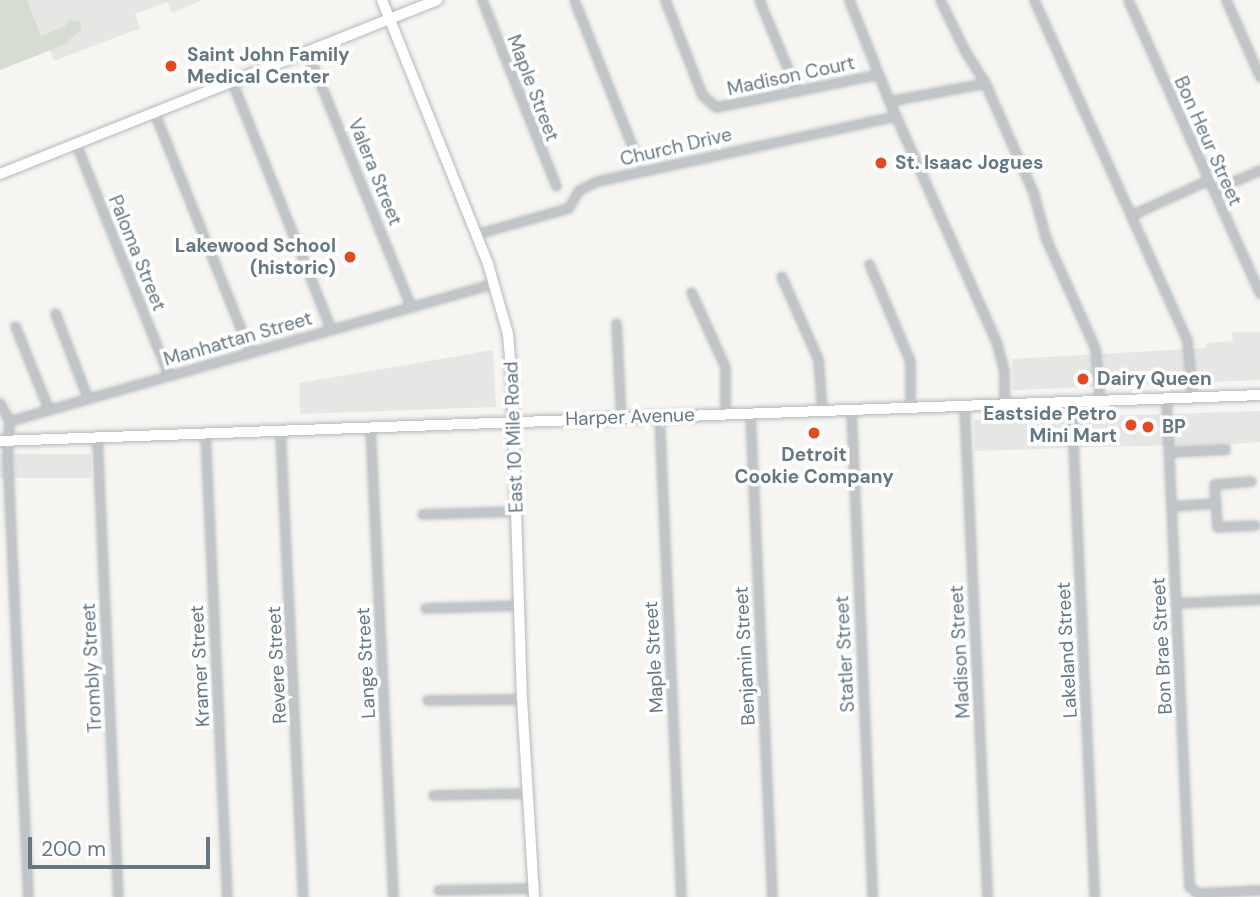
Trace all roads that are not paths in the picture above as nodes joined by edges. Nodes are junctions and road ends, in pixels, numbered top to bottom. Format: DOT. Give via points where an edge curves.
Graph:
graph roads {
  1 [pos="382,0"];
  2 [pos="438,0"];
  3 [pos="482,0"];
  4 [pos="574,0"];
  5 [pos="664,0"];
  6 [pos="759,0"];
  7 [pos="849,0"];
  8 [pos="940,0"];
  9 [pos="1034,0"];
  10 [pos="1128,0"];
  11 [pos="1226,0"];
  12 [pos="390,19"];
  13 [pos="307,51"];
  14 [pos="879,74"];
  15 [pos="1260,76"];
  16 [pos="232,82"];
  17 [pos="985,83"];
  18 [pos="797,91"];
  19 [pos="889,101"];
  20 [pos="154,112"];
  21 [pos="896,116"];
  22 [pos="76,144"];
  23 [pos="638,161"];
  24 [pos="1260,170"];
  25 [pos="0,174"];
  26 [pos="1208,180"];
  27 [pos="556,186"];
  28 [pos="1213,190"];
  29 [pos="1131,215"];
  30 [pos="476,234"];
  31 [pos="869,264"];
  32 [pos="781,276"];
  33 [pos="495,283"];
  34 [pos="691,292"];
  35 [pos="1260,294"];
  36 [pos="411,307"];
  37 [pos="55,313"];
  38 [pos="616,323"];
  39 [pos="15,326"];
  40 [pos="331,329"];
  41 [pos="250,352"];
  42 [pos="168,374"];
  43 [pos="1260,395"];
  44 [pos="87,397"];
  45 [pos="1192,397"];
  46 [pos="1166,399"];
  47 [pos="1100,401"];
  48 [pos="1071,402"];
  49 [pos="0,403"];
  50 [pos="1004,403"];
  51 [pos="964,405"];
  52 [pos="910,407"];
  53 [pos="48,408"];
  54 [pos="851,410"];
  55 [pos="822,411"];
  56 [pos="725,413"];
  57 [pos="750,413"];
  58 [pos="659,415"];
  59 [pos="621,417"];
  60 [pos="9,421"];
  61 [pos="513,422"];
  62 [pos="370,427"];
  63 [pos="280,431"];
  64 [pos="205,433"];
  65 [pos="97,438"];
  66 [pos="3,441"];
  67 [pos="1225,449"];
  68 [pos="1169,452"];
  69 [pos="1251,481"];
  70 [pos="1216,503"];
  71 [pos="1171,506"];
  72 [pos="517,511"];
  73 [pos="422,514"];
  74 [pos="1255,525"];
  75 [pos="1260,599"];
  76 [pos="1176,603"];
  77 [pos="520,605"];
  78 [pos="425,608"];
  79 [pos="522,699"];
  80 [pos="427,701"];
  81 [pos="529,793"];
  82 [pos="433,795"];
  83 [pos="438,890"];
  84 [pos="1260,890"];
  85 [pos="534,892"];
  86 [pos="28,897"];
  87 [pos="118,897"];
  88 [pos="227,897"];
  89 [pos="303,897"];
  90 [pos="393,897"];
  91 [pos="681,897"];
  92 [pos="772,897"];
  93 [pos="872,897"];
  94 [pos="987,897"];
  95 [pos="1094,897"];
  1 -- 12 [label="main road, East 10 Mile Road"];
  2 -- 12 [label="main road"];
  3 -- 27 [label="street, Maple Street"];
  4 -- 23 [label="street"];
  5 -- 18 [label="street, Madison Court" via="702,95 710,104 722,107"];
  6 -- 18 [label="street"];
  7 -- 14 [label="street"];
  8 -- 17 [label="street"];
  9 -- 29 [label="street"];
  10 -- 26 [label="street, Bon Heur Street"];
  11 -- 15 [label="street"];
  12 -- 13 [label="main road"];
  12 -- 30 [label="main road, East 10 Mile Road"];
  13 -- 16 [label="main road"];
  13 -- 36 [label="street, Valera Street"];
  14 -- 18 [label="street, Madison Court"];
  14 -- 19 [label="street"];
  16 -- 20 [label="main road"];
  16 -- 40 [label="street"];
  17 -- 19 [label="street"];
  17 -- 47 [label="street" via="1095,348"];
  19 -- 21 [label="street"];
  20 -- 22 [label="main road"];
  20 -- 41 [label="street"];
  21 -- 30 [label="street, Church Drive" via="597,181 579,190 568,208"];
  21 -- 50 [label="street" via="996,341 1004,370"];
  22 -- 25 [label="main road"];
  22 -- 42 [label="street, Paloma Street"];
  24 -- 28 [label="street"];
  26 -- 28 [label="street, Bon Heur Street"];
  26 -- 29 [label="street"];
  28 -- 35 [label="street, Bon Heur Street"];
  29 -- 45 [label="street" via="1187,341"];
  30 -- 33 [label="main road, East 10 Mile Road"];
  31 -- 52 [label="street" via="910,361"];
  32 -- 55 [label="street" via="818,359"];
  33 -- 36 [label="street, Manhattan Street"];
  33 -- 61 [label="main road, East 10 Mile Road" via="510,351"];
  34 -- 56 [label="street" via="725,367"];
  36 -- 40 [label="street, Manhattan Street"];
  37 -- 44 [label="street"];
  38 -- 59 [label="street"];
  39 -- 53 [label="street"];
  40 -- 41 [label="street, Manhattan Street"];
  41 -- 42 [label="street, Manhattan Street"];
  42 -- 44 [label="street, Manhattan Street"];
  43 -- 45 [label="main road, Harper Avenue"];
  44 -- 53 [label="street, Manhattan Street"];
  45 -- 46 [label="main road, Harper Avenue"];
  46 -- 47 [label="main road, Harper Avenue"];
  46 -- 68 [label="street, Bon Brae Street"];
  47 -- 48 [label="main road, Harper Avenue"];
  48 -- 50 [label="main road, Harper Avenue"];
  48 -- 95 [label="street, Lakeland Street"];
  49 -- 60 [label="street"];
  50 -- 51 [label="main road, Harper Avenue"];
  51 -- 52 [label="main road, Harper Avenue"];
  51 -- 94 [label="street, Madison Street"];
  52 -- 54 [label="main road, Harper Avenue"];
  53 -- 60 [label="street, Manhattan Street"];
  54 -- 55 [label="main road, Harper Avenue"];
  54 -- 93 [label="street, Statler Street"];
  55 -- 57 [label="main road, Harper Avenue"];
  56 -- 57 [label="main road, Harper Avenue"];
  56 -- 58 [label="main road, Harper Avenue"];
  57 -- 92 [label="street, Benjamin Street"];
  58 -- 59 [label="main road, Harper Avenue"];
  58 -- 91 [label="street, Maple Street"];
  59 -- 61 [label="main road, Harper Avenue"];
  60 -- 66 [label="street"];
  61 -- 62 [label="main road, Harper Avenue"];
  61 -- 72 [label="main road, East 10 Mile Road"];
  62 -- 63 [label="main road, Harper Avenue"];
  62 -- 90 [label="street, Lange Street"];
  63 -- 64 [label="main road, Harper Avenue"];
  63 -- 89 [label="street, Revere Street"];
  64 -- 65 [label="main road, Harper Avenue"];
  64 -- 88 [label="street, Kramer Street"];
  65 -- 66 [label="main road, Harper Avenue"];
  65 -- 87 [label="street, Trombly Street"];
  66 -- 86 [label="street"];
  67 -- 68 [label="street"];
  68 -- 71 [label="street, Bon Brae Street"];
  69 -- 70 [label="street" via="1214,484"];
  70 -- 71 [label="street"];
  70 -- 74 [label="street" via="1217,527"];
  71 -- 76 [label="street, Bon Brae Street"];
  72 -- 73 [label="street"];
  72 -- 77 [label="main road, East 10 Mile Road"];
  75 -- 76 [label="street"];
  76 -- 84 [label="street, Bon Brae Street" via="1191,891"];
  77 -- 78 [label="street"];
  77 -- 79 [label="main road, East 10 Mile Road"];
  79 -- 80 [label="street"];
  79 -- 81 [label="main road, East 10 Mile Road"];
  81 -- 82 [label="street"];
  81 -- 85 [label="main road, East 10 Mile Road"];
  83 -- 85 [label="street"];
}
